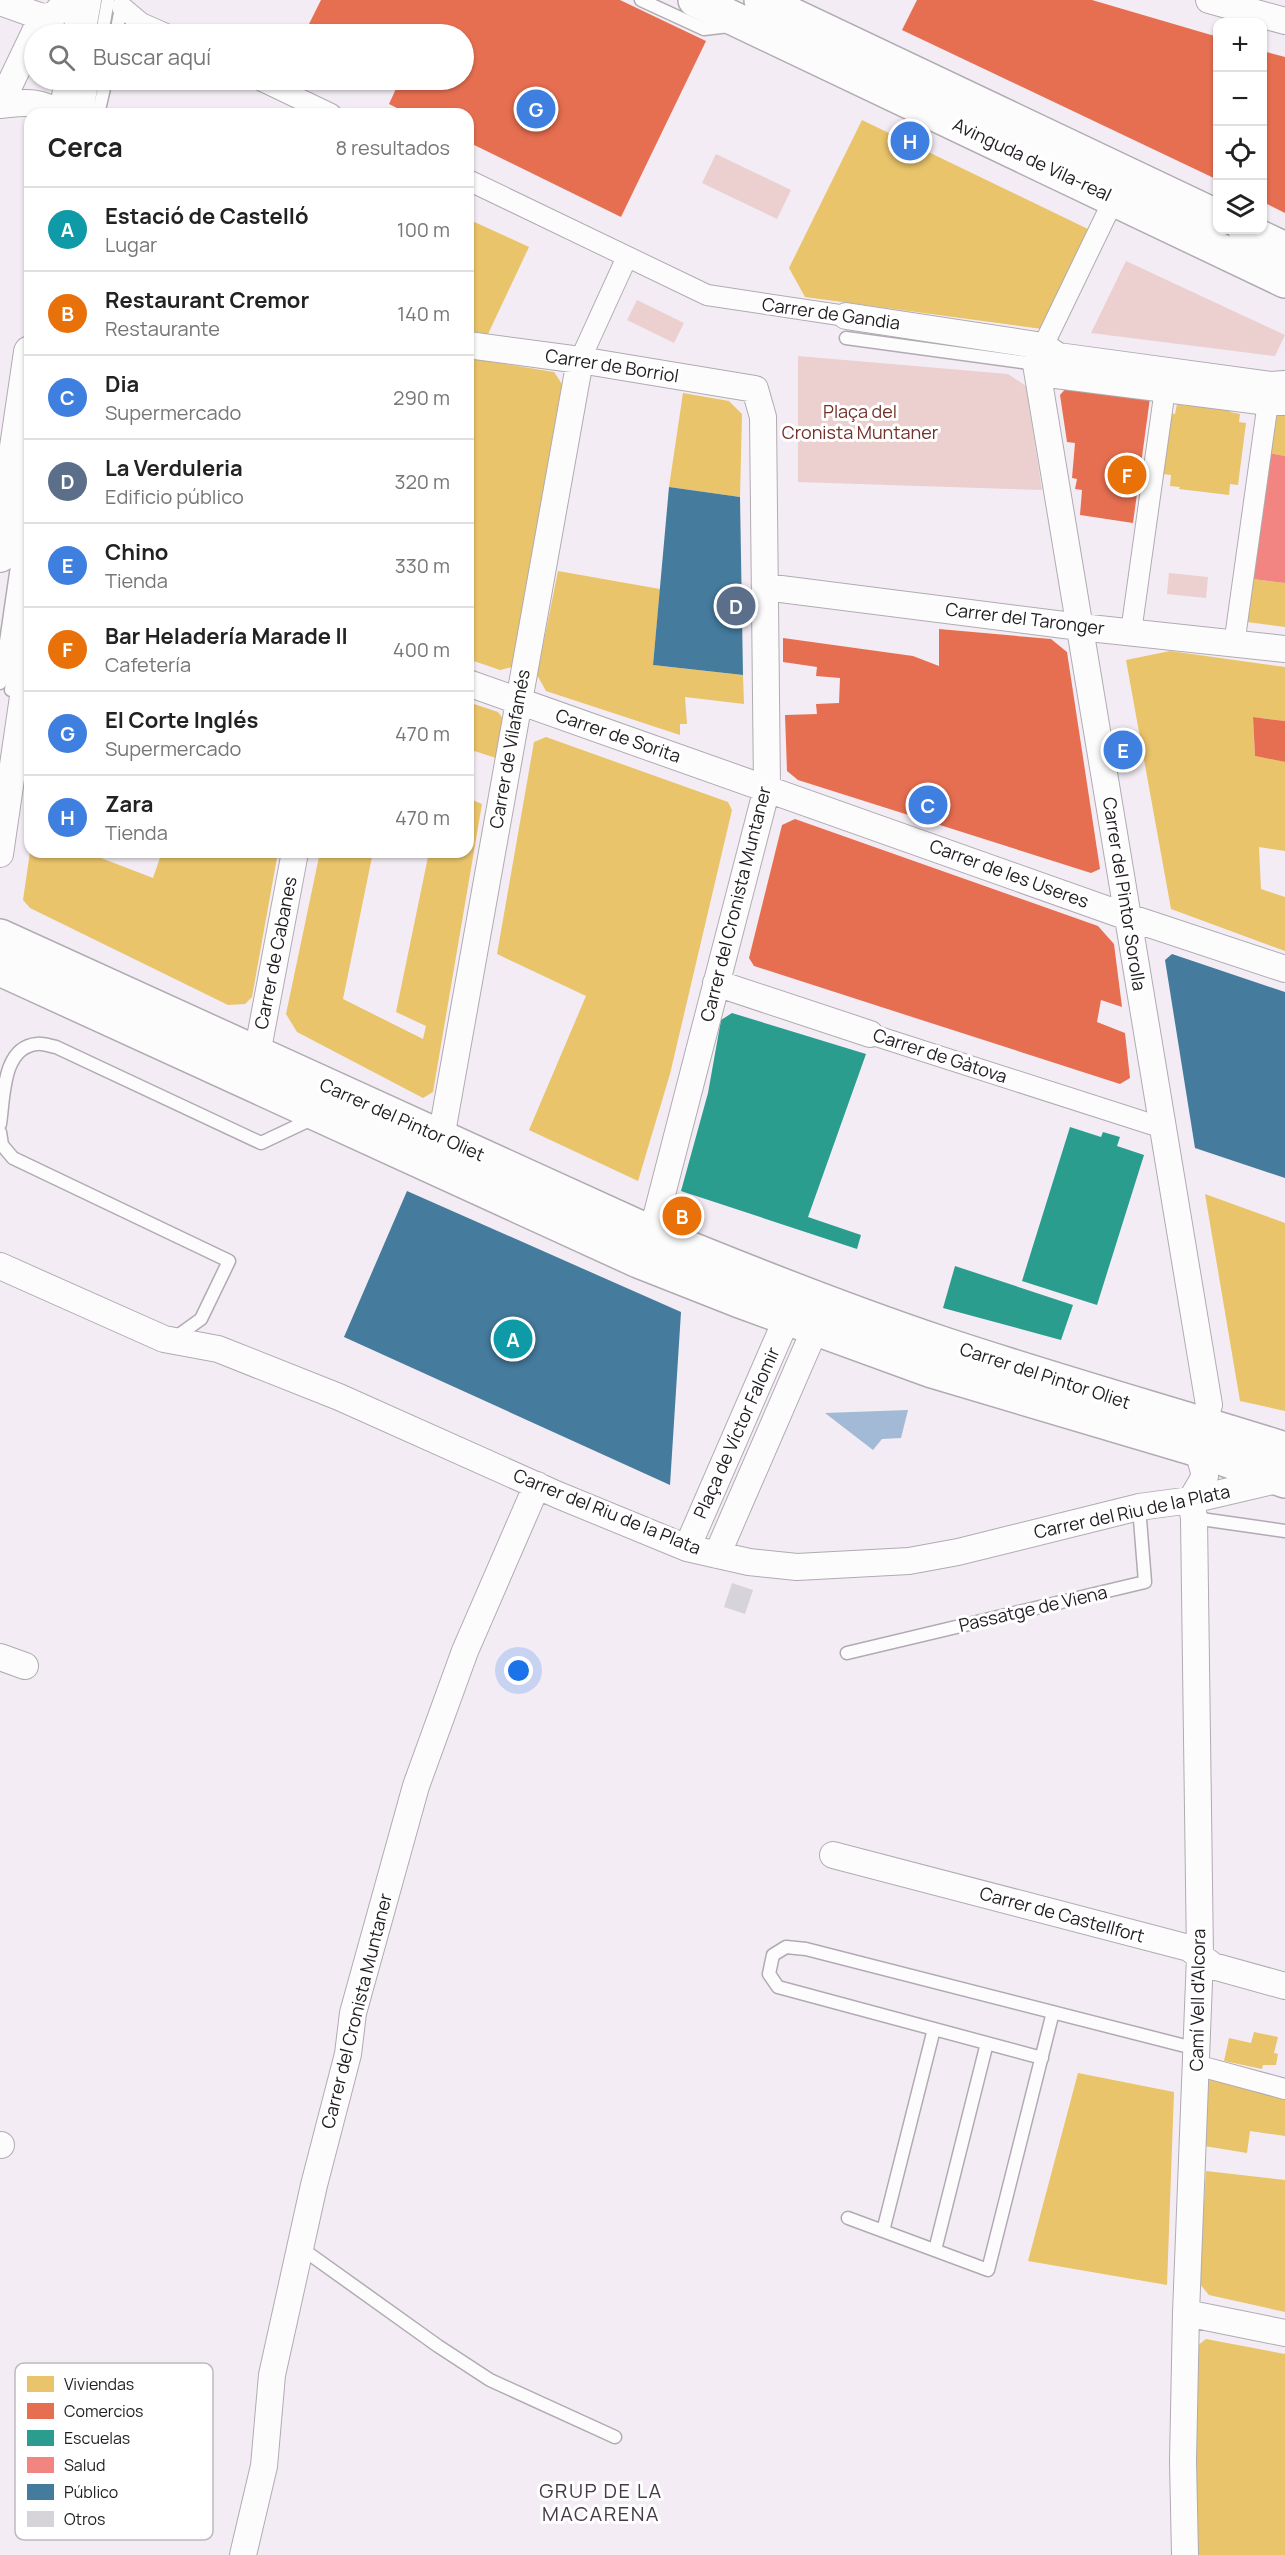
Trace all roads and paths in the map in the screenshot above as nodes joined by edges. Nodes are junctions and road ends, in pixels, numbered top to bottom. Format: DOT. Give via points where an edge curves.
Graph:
graph roads {
  1 [pos="68,0"];
  2 [pos="85,0"];
  3 [pos="641,0"];
  4 [pos="696,0"];
  5 [pos="1209,0"];
  6 [pos="0,2"];
  7 [pos="118,2"];
  8 [pos="764,8"];
  9 [pos="42,17"];
  10 [pos="1285,21"];
  11 [pos="39,24"];
  12 [pos="81,24"];
  13 [pos="107,24"];
  14 [pos="117,24"];
  15 [pos="143,24"];
  16 [pos="24,55"];
  17 [pos="69,90"];
  18 [pos="91,90"];
  19 [pos="104,90"];
  20 [pos="281,90"];
  21 [pos="0,105"];
  22 [pos="52,108"];
  23 [pos="66,108"];
  24 [pos="87,108"];
  25 [pos="99,108"];
  26 [pos="318,108"];
  27 [pos="474,183"];
  28 [pos="1114,199"];
  29 [pos="1213,215"];
  30 [pos="1253,234"];
  31 [pos="1285,249"];
  32 [pos="627,257"];
  33 [pos="1285,281"];
  34 [pos="846,327"];
  35 [pos="474,346"];
  36 [pos="1046,355"];
  37 [pos="580,360"];
  38 [pos="24,389"];
  39 [pos="755,389"];
  40 [pos="1165,389"];
  41 [pos="1279,396"];
  42 [pos="3,518"];
  43 [pos="24,518"];
  44 [pos="0,556"];
  45 [pos="765,587"];
  46 [pos="24,599"];
  47 [pos="1080,627"];
  48 [pos="1131,632"];
  49 [pos="1234,645"];
  50 [pos="1285,649"];
  51 [pos="0,682"];
  52 [pos="474,685"];
  53 [pos="24,689"];
  54 [pos="519,701"];
  55 [pos="0,769"];
  56 [pos="768,788"];
  57 [pos="0,854"];
  58 [pos="294,858"];
  59 [pos="1128,917"];
  60 [pos="0,936"];
  61 [pos="0,969"];
  62 [pos="1285,969"];
  63 [pos="716,983"];
  64 [pos="870,1034"];
  65 [pos="257,1054"];
  66 [pos="318,1115"];
  67 [pos="0,1124"];
  68 [pos="1163,1128"];
  69 [pos="0,1132"];
  70 [pos="441,1138"];
  71 [pos="652,1233"];
  72 [pos="0,1266"];
  73 [pos="803,1314"];
  74 [pos="201,1319"];
  75 [pos="164,1340"];
  76 [pos="218,1349"];
  77 [pos="1201,1437"];
  78 [pos="1284,1470"];
  79 [pos="537,1485"];
  80 [pos="1139,1507"];
  81 [pos="1192,1509"];
  82 [pos="1285,1531"];
  83 [pos="687,1548"];
  84 [pos="717,1555"];
  85 [pos="847,1653"];
  86 [pos="0,1657"];
  87 [pos="25,1666"];
  88 [pos="833,1855"];
  89 [pos="1200,1956"];
  90 [pos="1285,1986"];
  91 [pos="1053,2012"];
  92 [pos="934,2029"];
  93 [pos="987,2043"];
  94 [pos="1196,2057"];
  95 [pos="1042,2058"];
  96 [pos="1285,2089"];
  97 [pos="848,2218"];
  98 [pos="883,2231"];
  99 [pos="301,2248"];
  100 [pos="935,2250"];
  101 [pos="1186,2313"];
  102 [pos="1285,2333"];
  103 [pos="615,2437"];
  104 [pos="243,2555"];
  105 [pos="1185,2555"];
  1 -- 9 [label="street" via="54,15"];
  2 -- 12 [label="street"];
  3 -- 8 [label="lane" via="704,29"];
  4 -- 8 [label="main road"];
  5 -- 10 [label="street"];
  6 -- 9 [label="street"];
  7 -- 13 [label="lane"];
  7 -- 14 [label="lane"];
  7 -- 15 [label="street"];
  8 -- 28 [label="main road, Avinguda de Vila-real"];
  8 -- 29 [label="main road, Avinguda de Vila-real"];
  9 -- 11 [label="street"];
  16 -- 21 [label="street"];
  17 -- 23 [label="street"];
  18 -- 24 [label="lane"];
  19 -- 25 [label="lane"];
  20 -- 26 [label="street"];
  21 -- 22 [label="street" via="28,102"];
  27 -- 32 [label="street, Carrer de Gandia"];
  28 -- 33 [label="main road, Avinguda de Vila-real"];
  28 -- 36 [label="street"];
  30 -- 31 [label="main road"];
  32 -- 34 [label="street, Carrer de Gandia" via="707,296"];
  32 -- 37 [label="street"];
  34 -- 36 [label="street, Carrer de Gandia"];
  35 -- 37 [label="street, Carrer de Borriol"];
  36 -- 40 [label="street, Carrer de Gandia" via="1056,375"];
  36 -- 41 [label="street, Carrer de Gandia" via="1271,385"];
  36 -- 47 [label="street, Carrer del Pintor Sorolla"];
  37 -- 39 [label="street, Carrer de Borriol"];
  37 -- 54 [label="street, Carrer de Vilafamés"];
  38 -- 42 [label="street"];
  39 -- 45 [label="street, Carrer del Cronista Muntaner" via="763,417"];
  40 -- 41 [label="street, Carrer de Gandia"];
  40 -- 48 [label="street"];
  41 -- 49 [label="street"];
  42 -- 44 [label="street"];
  43 -- 51 [label="lane"];
  45 -- 47 [label="street, Carrer del Taronger"];
  45 -- 56 [label="street, Carrer del Cronista Muntaner"];
  46 -- 55 [label="lane"];
  47 -- 48 [label="street, Carrer del Taronger"];
  47 -- 59 [label="street, Carrer del Pintor Sorolla"];
  48 -- 49 [label="street, Carrer del Taronger"];
  49 -- 50 [label="street, Carrer del Taronger"];
  52 -- 54 [label="street, Carrer de Sorita"];
  53 -- 57 [label="street"];
  54 -- 56 [label="street, Carrer de Sorita"];
  54 -- 70 [label="street, Carrer de Vilafamés"];
  56 -- 59 [label="street, Carrer de les Useres"];
  56 -- 63 [label="street, Carrer del Cronista Muntaner"];
  58 -- 65 [label="street, Carrer de Cabanes"];
  59 -- 62 [label="street, Carrer de les Useres"];
  59 -- 68 [label="street, Carrer del Pintor Sorolla"];
  60 -- 65 [label="main road, Carrer del Pintor Oliet"];
  61 -- 66 [label="main road, Carrer del Pintor Oliet"];
  63 -- 64 [label="street, Carrer de Gàtova"];
  63 -- 71 [label="street, Carrer del Cronista Muntaner"];
  64 -- 68 [label="street, Carrer de Gàtova"];
  65 -- 70 [label="main road, Carrer del Pintor Oliet"];
  66 -- 67 [label="lane" via="261,1143 56,1047 36,1044 20,1050 9,1065"];
  66 -- 73 [label="main road, Carrer del Pintor Oliet" via="638,1261"];
  68 -- 77 [label="street, Carrer del Pintor Sorolla" via="1209,1405"];
  69 -- 74 [label="lane" via="2,1145 14,1158 229,1261"];
  70 -- 71 [label="main road, Carrer del Pintor Oliet"];
  71 -- 73 [label="main road, Carrer del Pintor Oliet"];
  72 -- 75 [label="street, Carrer del Riu de la Plata"];
  73 -- 77 [label="main road, Carrer del Pintor Oliet" via="965,1350 1159,1412"];
  73 -- 83 [label="street, Plaça de Víctor Falomir"];
  73 -- 84 [label="street, Plaça de Víctor Falomir"];
  74 -- 75 [label="lane" via="181,1335"];
  74 -- 76 [label="lane"];
  75 -- 76 [label="street, Carrer del Riu de la Plata"];
  76 -- 79 [label="street, Carrer del Riu de la Plata" via="339,1397"];
  77 -- 78 [label="main road, Carrer del Pintor Oliet"];
  77 -- 81 [label="street, Camí Vell d'Alcora" via="1205,1476"];
  78 -- 81 [label="street, Carrer del Riu de la Plata"];
  79 -- 83 [label="street, Carrer del Riu de la Plata"];
  79 -- 99 [label="street, Carrer del Cronista Muntaner" via="465,1651 416,1786 353,2013 348,2054"];
  80 -- 81 [label="street, Carrer del Riu de la Plata"];
  80 -- 84 [label="street, Carrer del Riu de la Plata" via="909,1561 797,1567"];
  80 -- 85 [label="lane, Passatge de Viena" via="1145,1582"];
  81 -- 82 [label="lane"];
  81 -- 89 [label="street, Camí Vell d'Alcora"];
  83 -- 84 [label="street, Carrer del Riu de la Plata"];
  86 -- 87 [label="street"];
  88 -- 89 [label="street, Carrer de Castellfort" via="1189,1948"];
  89 -- 90 [label="street, Carrer de Castellfort" via="1213,1966"];
  89 -- 94 [label="street, Camí Vell d'Alcora"];
  91 -- 92 [label="lane" via="806,1949 786,1947 773,1955 769,1974 778,1987"];
  91 -- 94 [label="lane"];
  91 -- 95 [label="lane"];
  92 -- 93 [label="lane"];
  92 -- 98 [label="lane"];
  93 -- 95 [label="lane"];
  93 -- 100 [label="lane"];
  94 -- 96 [label="street"];
  94 -- 101 [label="street, Camí Vell d'Alcora"];
  95 -- 100 [label="lane" via="988,2270"];
  97 -- 98 [label="lane"];
  98 -- 100 [label="lane"];
  99 -- 103 [label="lane" via="490,2379"];
  99 -- 104 [label="street, Carrer del Cronista Muntaner" via="272,2375 264,2466"];
  101 -- 102 [label="street"];
  101 -- 105 [label="street, Camí Vell d'Alcora"];
}
